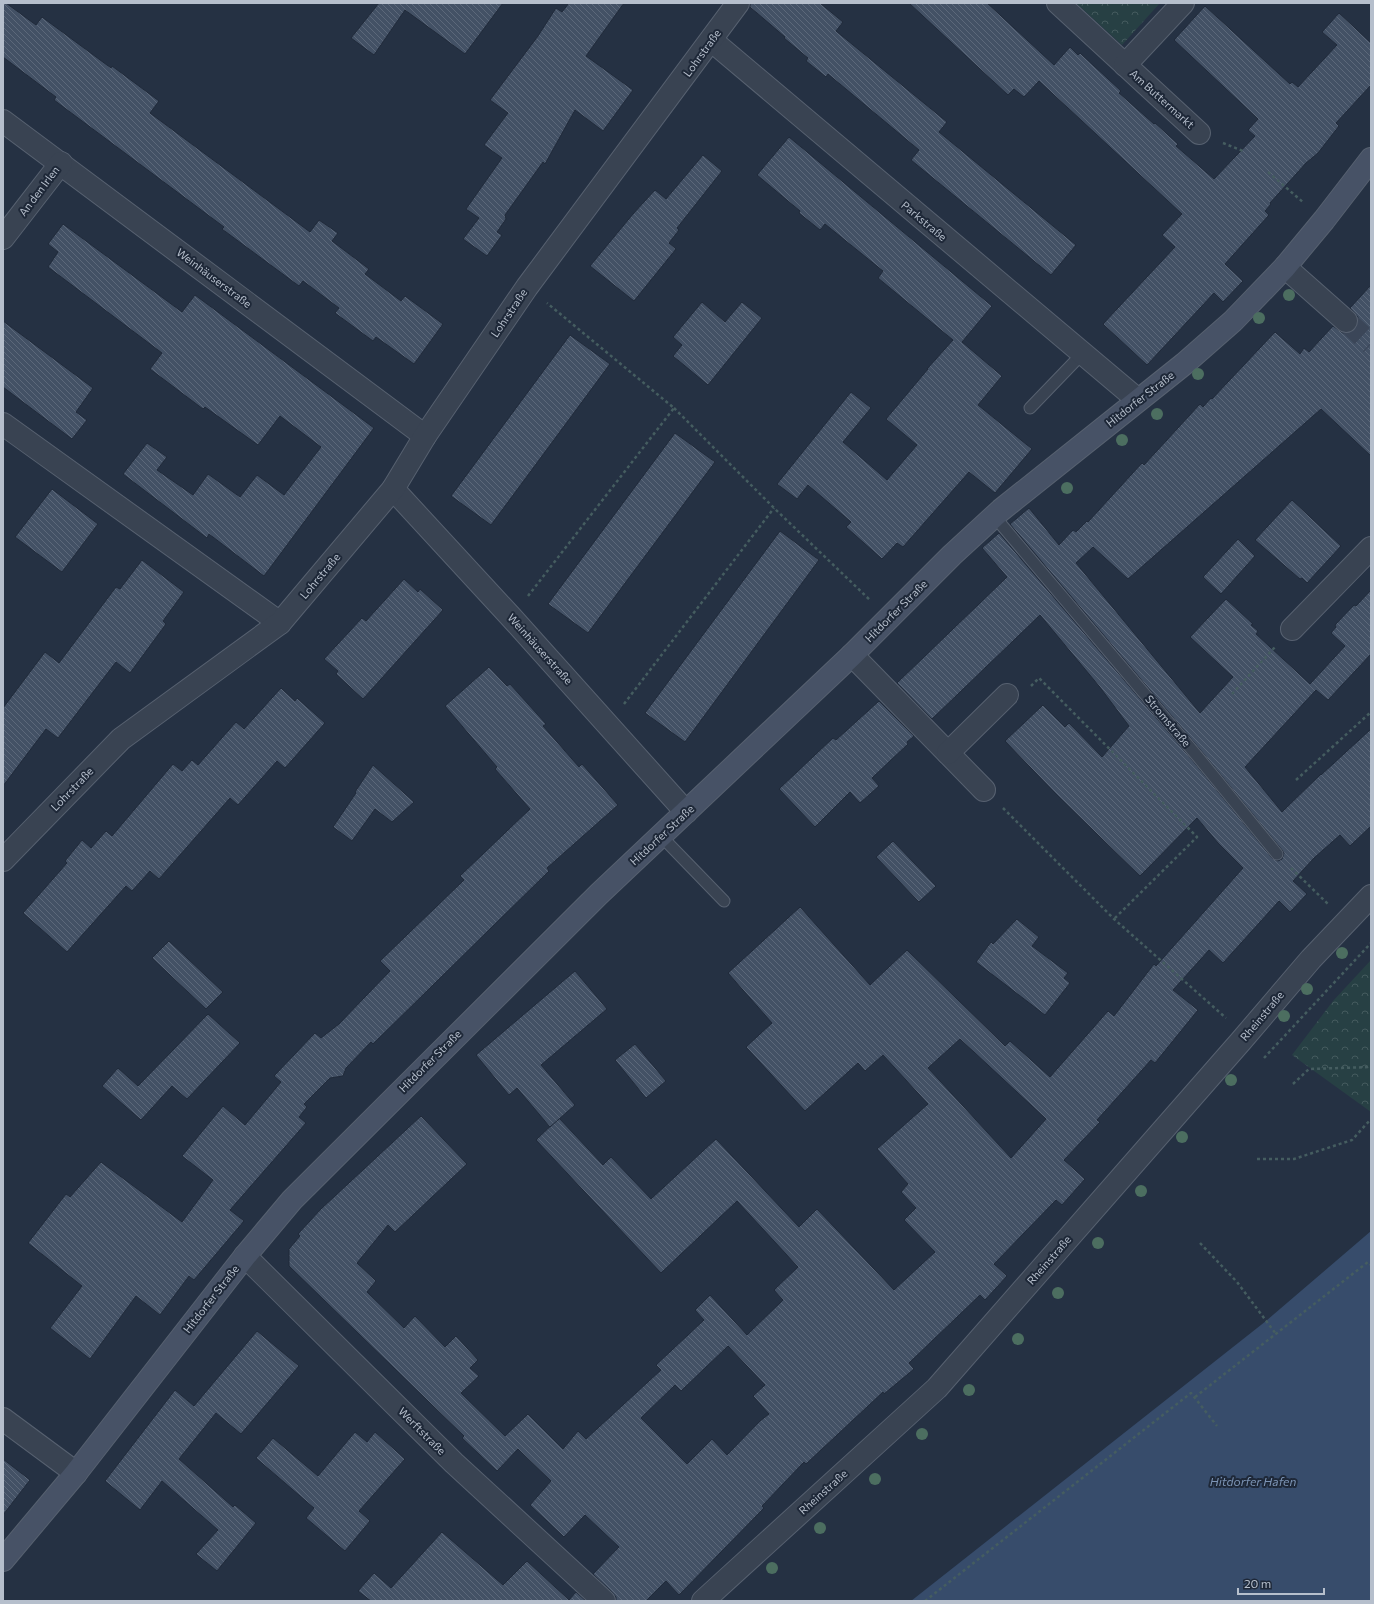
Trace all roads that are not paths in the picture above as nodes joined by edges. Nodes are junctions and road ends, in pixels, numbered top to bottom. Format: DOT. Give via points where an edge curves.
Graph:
graph roads {
  1 [pos="738,3"];
  2 [pos="1058,3"];
  3 [pos="1182,3"];
  4 [pos="711,40"];
  5 [pos="1125,65"];
  6 [pos="3,121"];
  7 [pos="1199,133"];
  8 [pos="1371,159"];
  9 [pos="61,163"];
  10 [pos="3,238"];
  11 [pos="1285,267"];
  12 [pos="1346,321"];
  13 [pos="1082,354"];
  14 [pos="1138,400"];
  15 [pos="1030,408"];
  16 [pos="3,424"];
  17 [pos="425,436"];
  18 [pos="393,489"];
  19 [pos="994,516"];
  20 [pos="1371,548"];
  21 [pos="280,623"];
  22 [pos="1292,630"];
  23 [pos="852,655"];
  24 [pos="1006,695"];
  25 [pos="948,753"];
  26 [pos="984,790"];
  27 [pos="686,812"];
  28 [pos="661,836"];
  29 [pos="1277,854"];
  30 [pos="3,860"];
  31 [pos="1371,896"];
  32 [pos="724,901"];
  33 [pos="245,1256"];
  34 [pos="3,1419"];
  35 [pos="76,1473"];
  36 [pos="3,1560"];
  37 [pos="604,1601"];
  38 [pos="703,1601"];
  1 -- 4 [label="street, Lohrstraße"];
  2 -- 5 [label="street, Am Buttermarkt"];
  3 -- 5 [label="street, Am Buttermarkt"];
  4 -- 13 [label="street, Parkstraße"];
  4 -- 17 [label="street, Lohrstraße" via="527,287"];
  5 -- 7 [label="street, Am Buttermarkt"];
  6 -- 9 [label="street, Weinhäuserstraße"];
  8 -- 11 [label="street, Hitdorfer Straße"];
  9 -- 10 [label="street, An den Irlen"];
  9 -- 17 [label="street, Weinhäuserstraße"];
  11 -- 12 [label="street"];
  11 -- 14 [label="street, Hitdorfer Straße" via="1233,321"];
  13 -- 14 [label="street, Parkstraße"];
  13 -- 15 [label="lane"];
  14 -- 19 [label="street, Hitdorfer Straße"];
  16 -- 21 [label="street"];
  17 -- 18 [label="street, Lohrstraße"];
  18 -- 21 [label="street, Lohrstraße"];
  18 -- 27 [label="street, Weinhäuserstraße" via="512,617"];
  19 -- 23 [label="street, Hitdorfer Straße"];
  19 -- 29 [label="lane, Stromstraße"];
  20 -- 22 [label="street"];
  21 -- 30 [label="street, Lohrstraße" via="121,740"];
  23 -- 25 [label="street"];
  23 -- 27 [label="street, Hitdorfer Straße"];
  24 -- 25 [label="street"];
  25 -- 26 [label="street"];
  27 -- 28 [label="street, Hitdorfer Straße"];
  28 -- 32 [label="lane"];
  28 -- 33 [label="street, Hitdorfer Straße" via="498,993 292,1200"];
  31 -- 38 [label="street, Rheinstraße" via="1310,959 1246,1036 937,1388"];
  33 -- 35 [label="street, Hitdorfer Straße"];
  33 -- 37 [label="street, Werftstraße" via="454,1463"];
  34 -- 35 [label="street"];
  35 -- 36 [label="street, Hitdorfer Straße"];
}
